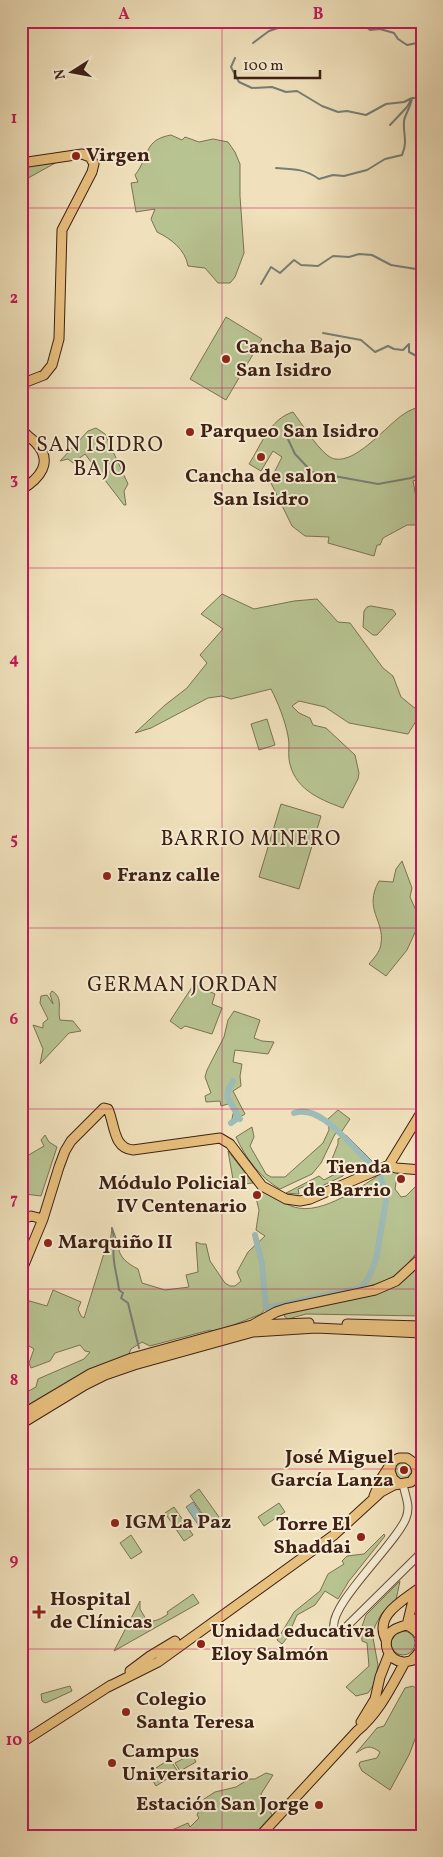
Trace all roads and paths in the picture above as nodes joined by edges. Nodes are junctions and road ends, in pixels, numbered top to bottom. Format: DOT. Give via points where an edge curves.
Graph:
graph roads {
  1 [pos="21,163"];
  2 [pos="21,384"];
  3 [pos="21,428"];
  4 [pos="21,490"];
  5 [pos="422,1111"];
  6 [pos="389,1165"];
  7 [pos="422,1170"];
  8 [pos="43,1219"];
  9 [pos="21,1220"];
  10 [pos="422,1257"];
  11 [pos="21,1272"];
  12 [pos="286,1309"];
  13 [pos="285,1323"];
  14 [pos="252,1325"];
  15 [pos="422,1326"];
  16 [pos="422,1333"];
  17 [pos="21,1415"];
  18 [pos="21,1424"];
  19 [pos="418,1460"];
  20 [pos="392,1464"];
  21 [pos="401,1484"];
  22 [pos="374,1496"];
  23 [pos="422,1552"];
  24 [pos="418,1589"];
  25 [pos="422,1615"];
  26 [pos="407,1625"];
  27 [pos="421,1638"];
  28 [pos="386,1640"];
  29 [pos="389,1654"];
  30 [pos="422,1658"];
  31 [pos="408,1661"];
  32 [pos="357,1731"];
  33 [pos="21,1743"];
  34 [pos="260,1836"];
  1 -- 2 [label="main road" via="88,155 94,164 62,230 59,339 52,365 44,375"];
  3 -- 4 [label="main road" via="41,449 44,468 35,481"];
  5 -- 6 [label="main road"];
  6 -- 7 [label="main road"];
  6 -- 8 [label="main road" via="310,1199 286,1199 262,1186 230,1144 220,1138 133,1150 122,1147 108,1109 104,1108 65,1151"];
  8 -- 9 [label="main road" via="31,1216"];
  8 -- 11 [label="main road"];
  10 -- 12 [label="main road" via="396,1281 375,1290"];
  12 -- 13 [label="main road" via="280,1316"];
  12 -- 14 [label="main road"];
  13 -- 14 [label="main road"];
  13 -- 15 [label="main road"];
  14 -- 17 [label="main road" via="101,1369"];
  16 -- 18 [label="main road" via="316,1328 253,1332 105,1375"];
  19 -- 20 [label="main road" via="399,1458"];
  19 -- 21 [label="main road" via="414,1479"];
  20 -- 21 [label="main road" via="391,1475"];
  20 -- 22 [label="main road"];
  21 -- 22 [label="main road"];
  21 -- 23 [label="street" via="408,1502 406,1518 356,1584 334,1621 334,1629 344,1630"];
  22 -- 33 [label="main road" via="334,1535 158,1662 108,1688"];
  24 -- 26 [label="main road"];
  24 -- 28 [label="main road" via="387,1614 382,1628"];
  25 -- 26 [label="main road"];
  26 -- 27 [label="main road"];
  26 -- 28 [label="main road" via="395,1628"];
  27 -- 31 [label="main road" via="419,1654"];
  28 -- 29 [label="main road"];
  29 -- 31 [label="main road" via="396,1660"];
  29 -- 32 [label="main road" via="375,1699"];
  30 -- 31 [label="main road"];
  31 -- 32 [label="main road" via="384,1701"];
  32 -- 34 [label="main road"];
}
